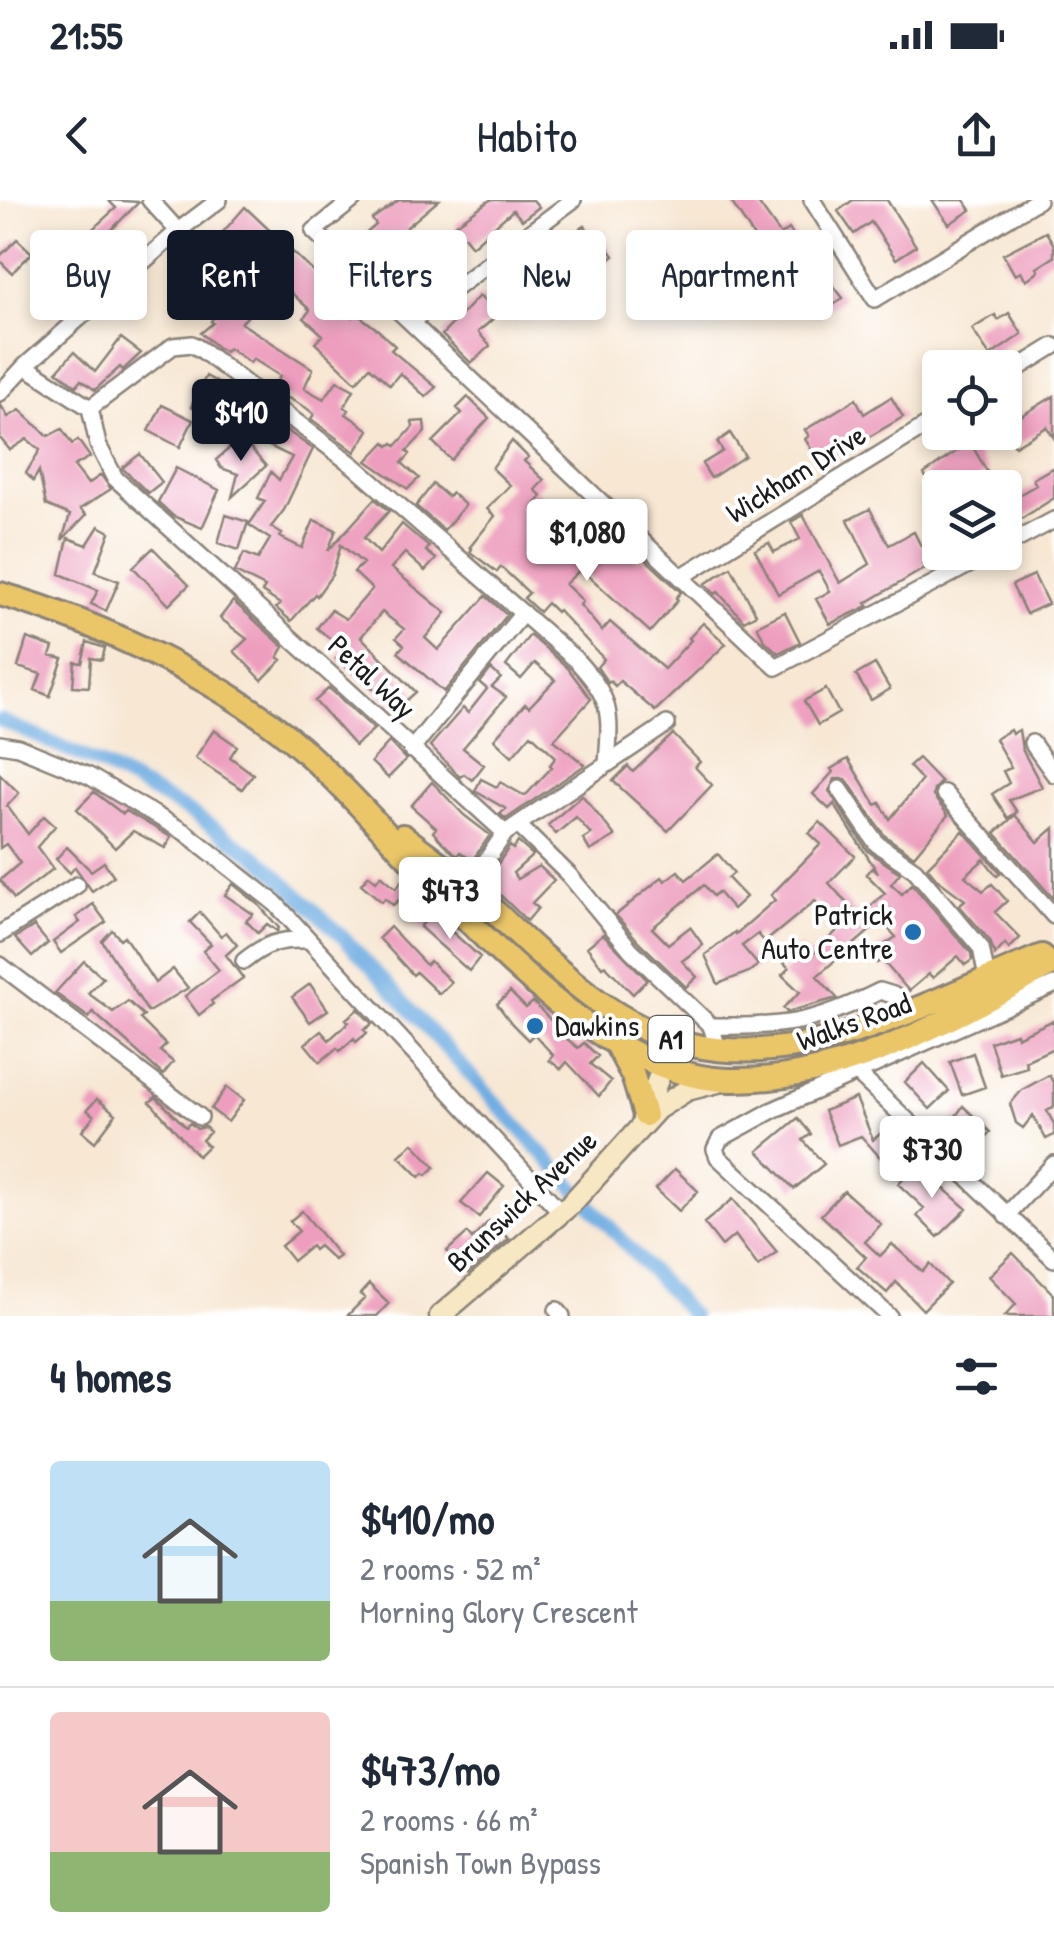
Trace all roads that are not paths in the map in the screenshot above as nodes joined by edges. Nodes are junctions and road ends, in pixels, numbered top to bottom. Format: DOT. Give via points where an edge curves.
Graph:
graph roads {
  1 [pos="150,200"];
  2 [pos="219,200"];
  3 [pos="353,200"];
  4 [pos="574,200"];
  5 [pos="812,200"];
  6 [pos="1038,200"];
  7 [pos="177,230"];
  8 [pos="179,230"];
  9 [pos="167,241"];
  10 [pos="412,321"];
  11 [pos="1054,346"];
  12 [pos="25,366"];
  13 [pos="1022,366"];
  14 [pos="0,393"];
  15 [pos="90,408"];
  16 [pos="922,428"];
  17 [pos="1054,520"];
  18 [pos="1022,537"];
  19 [pos="959,570"];
  20 [pos="682,577"];
  21 [pos="0,594"];
  22 [pos="523,613"];
  23 [pos="667,724"];
  24 [pos="0,744"];
  25 [pos="1032,744"];
  26 [pos="410,750"];
  27 [pos="607,764"];
  28 [pos="1054,774"];
  29 [pos="840,790"];
  30 [pos="944,793"];
  31 [pos="352,798"];
  32 [pos="512,829"];
  33 [pos="77,885"];
  34 [pos="468,887"];
  35 [pos="1054,916"];
  36 [pos="0,934"];
  37 [pos="306,940"];
  38 [pos="1054,951"];
  39 [pos="244,961"];
  40 [pos="1054,963"];
  41 [pos="0,966"];
  42 [pos="987,978"];
  43 [pos="1054,985"];
  44 [pos="714,1037"];
  45 [pos="673,1040"];
  46 [pos="616,1044"];
  47 [pos="660,1066"];
  48 [pos="858,1074"];
  49 [pos="728,1080"];
  50 [pos="200,1116"];
  51 [pos="642,1120"];
  52 [pos="1054,1164"];
  53 [pos="566,1208"];
  54 [pos="1006,1216"];
  55 [pos="1054,1259"];
  56 [pos="440,1316"];
  57 [pos="889,1316"];
  1 -- 7 [label="street"];
  2 -- 8 [label="street"];
  3 -- 10 [label="street" via="314,231"];
  4 -- 10 [label="street"];
  5 -- 6 [label="street" via="875,300"];
  9 -- 12 [label="street"];
  10 -- 20 [label="street"];
  11 -- 13 [label="street"];
  12 -- 14 [label="street"];
  12 -- 15 [label="street"];
  15 -- 22 [label="street" via="172,346 192,344 354,466"];
  15 -- 26 [label="street, Petal Way" via="115,478"];
  16 -- 20 [label="street, Wickham Drive"];
  17 -- 18 [label="street"];
  19 -- 20 [label="street" via="776,667"];
  21 -- 31 [label="main road, A1" via="208,681 300,746"];
  22 -- 26 [label="street"];
  22 -- 27 [label="street" via="597,683 610,720"];
  23 -- 27 [label="street"];
  24 -- 37 [label="street" via="89,776 186,832 275,903"];
  25 -- 28 [label="street"];
  26 -- 32 [label="street, Petal Way"];
  27 -- 32 [label="street"];
  29 -- 42 [label="street" via="877,844 916,870 981,948"];
  30 -- 35 [label="street"];
  31 -- 34 [label="main road, Walks Road / A1"];
  31 -- 46 [label="main road, A1" via="558,1005"];
  32 -- 34 [label="street"];
  32 -- 44 [label="street, Petal Way" via="569,875"];
  33 -- 36 [label="street"];
  34 -- 45 [label="main road, Walks Road / A1" via="600,1003"];
  37 -- 39 [label="street" via="265,944"];
  37 -- 53 [label="street"];
  38 -- 42 [label="main road, Walks Road / A1"];
  40 -- 49 [label="main road, Walks Road / A1" via="954,1016 833,1067"];
  41 -- 50 [label="street"];
  42 -- 44 [label="main road, Walks Road / A1" via="835,1040 759,1051"];
  43 -- 48 [label="street"];
  44 -- 45 [label="main road, Walks Road / A1"];
  45 -- 47 [label="main road, Brunswick Avenue"];
  46 -- 47 [label="main road, A1"];
  46 -- 51 [label="main road" via="633,1076"];
  47 -- 49 [label="main road, Walks Road / A1"];
  47 -- 51 [label="main road, Brunswick Avenue"];
  48 -- 54 [label="street"];
  48 -- 57 [label="street" via="773,1110 715,1149"];
  49 -- 51 [label="main road, Brunswick Avenue" via="687,1090"];
  51 -- 53 [label="main road, Brunswick Avenue"];
  52 -- 54 [label="street"];
  53 -- 56 [label="main road, Brunswick Avenue"];
  54 -- 55 [label="street"];
}
